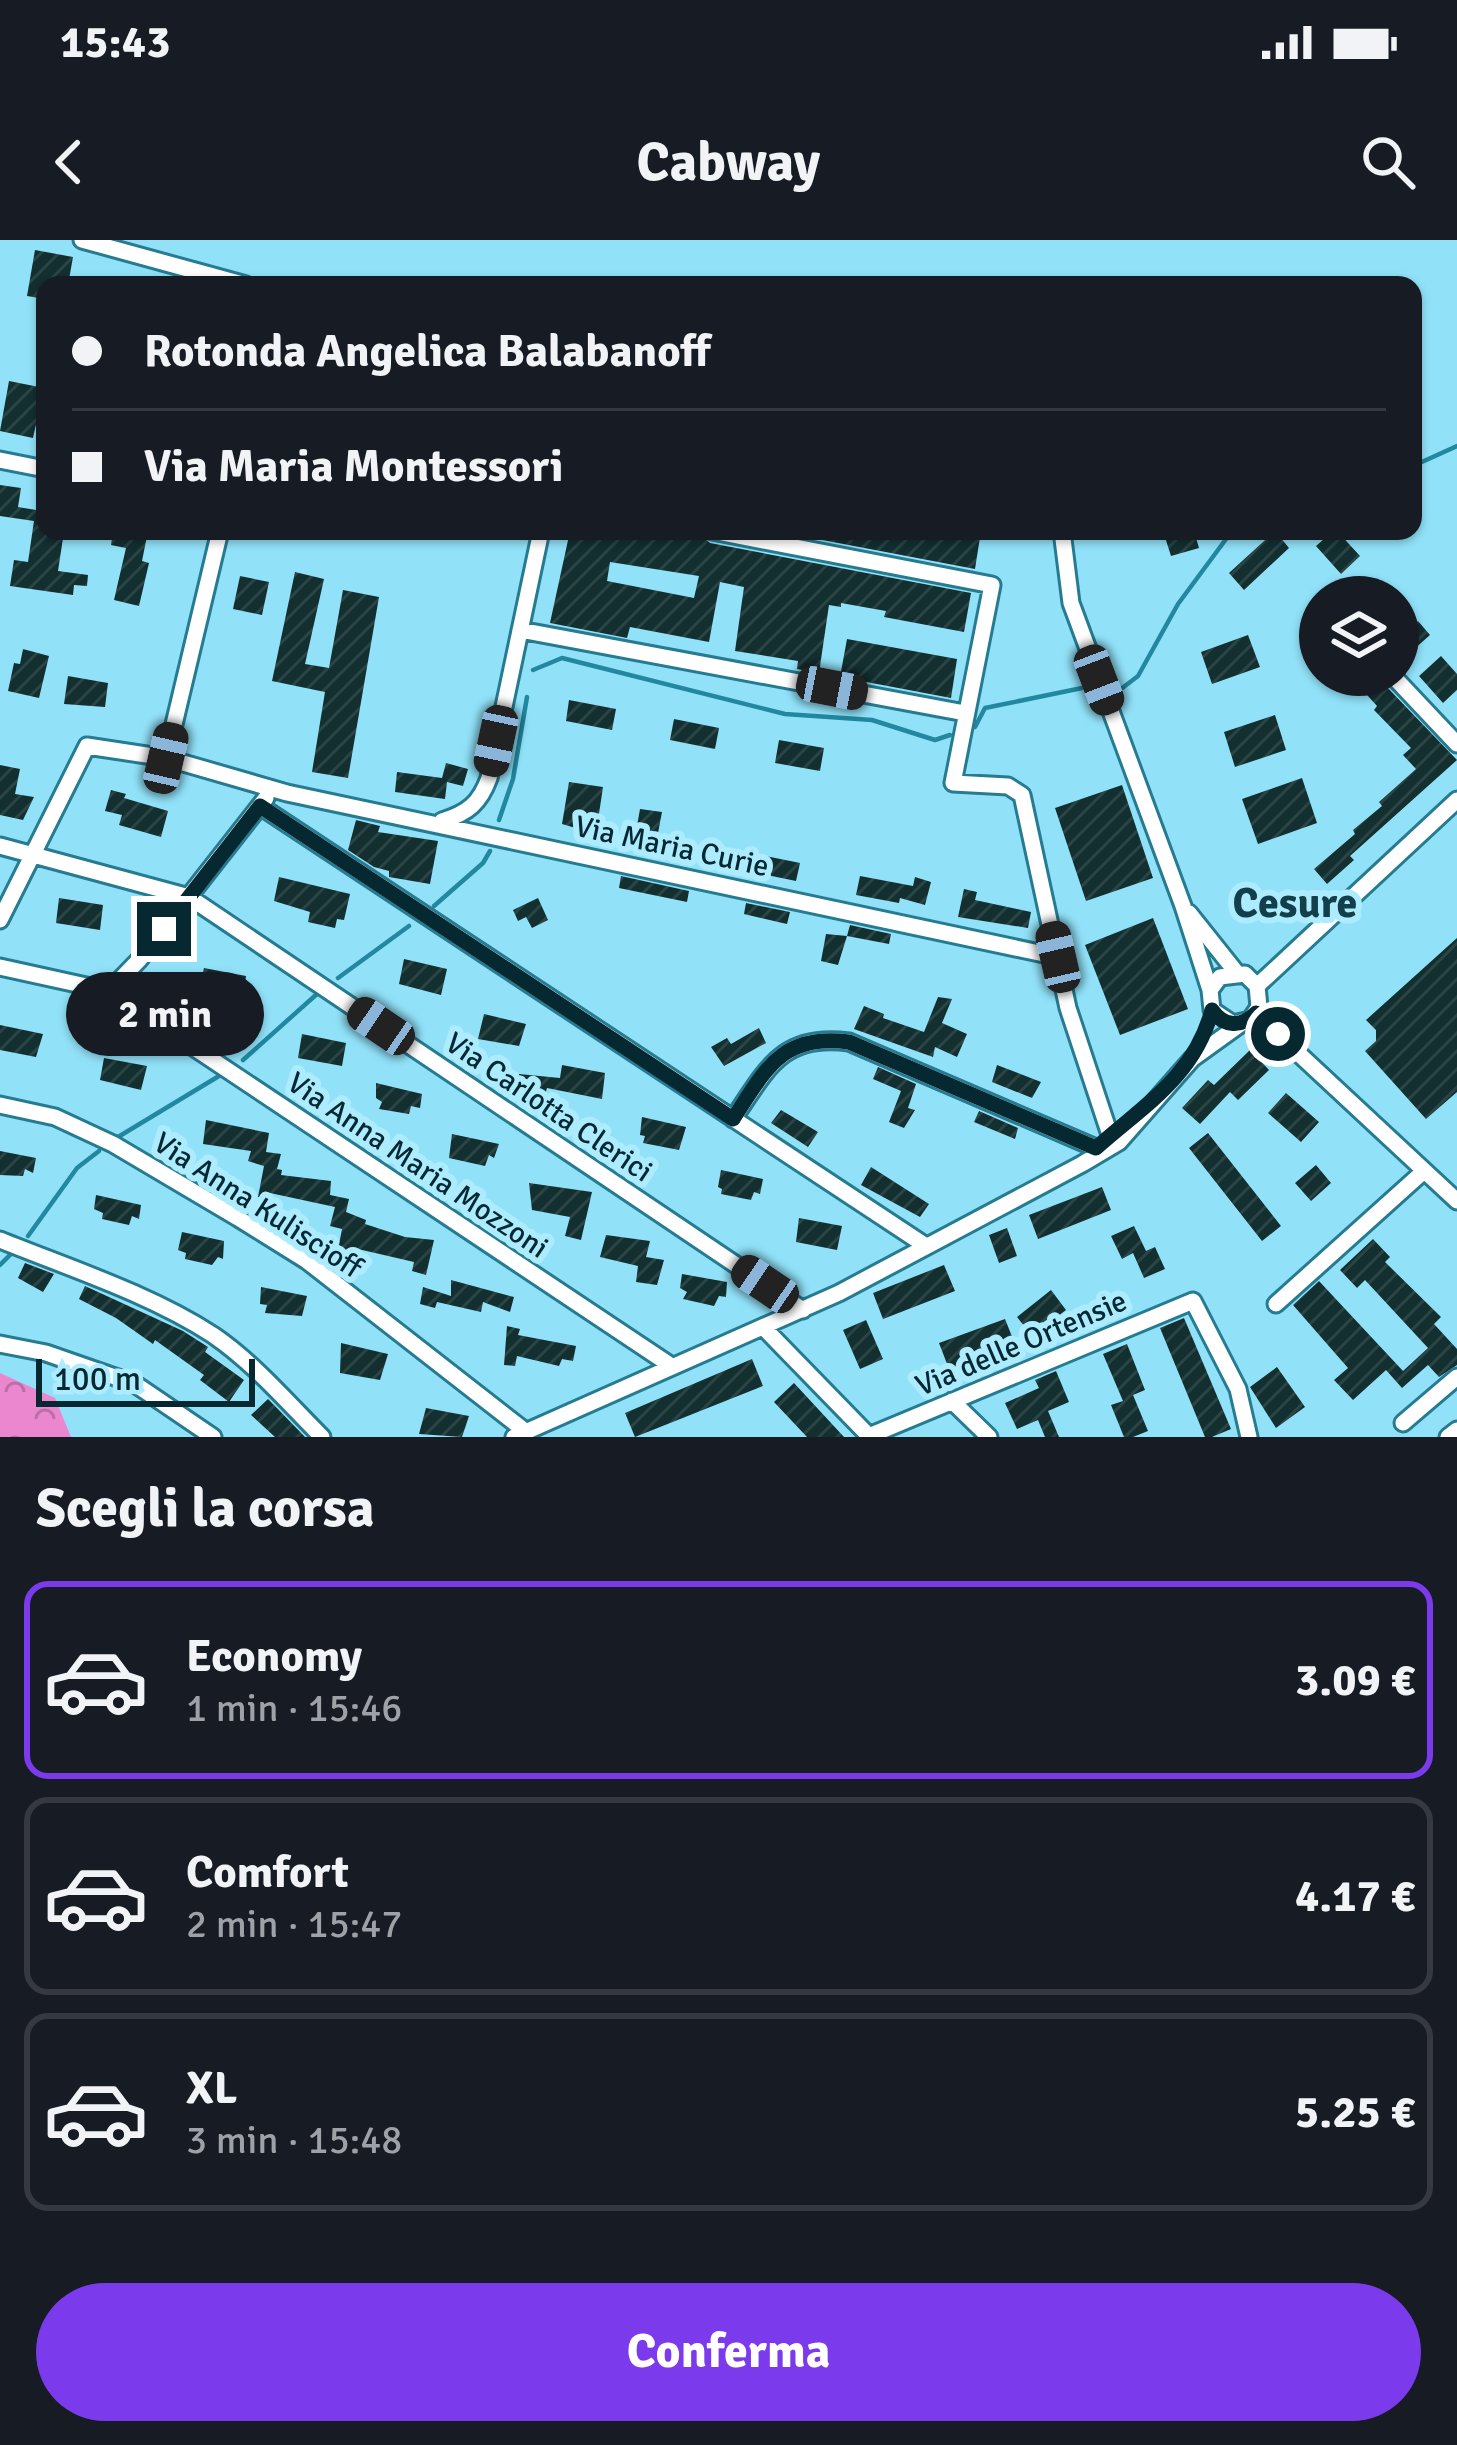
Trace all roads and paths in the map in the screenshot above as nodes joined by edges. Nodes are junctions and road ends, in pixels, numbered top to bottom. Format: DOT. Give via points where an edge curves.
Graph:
graph roads {
  1 [pos="82,240"];
  2 [pos="213,276"];
  3 [pos="0,460"];
  4 [pos="36,467"];
  5 [pos="218,540"];
  6 [pos="539,540"];
  7 [pos="759,540"];
  8 [pos="1063,540"];
  9 [pos="520,630"];
  10 [pos="1412,696"];
  11 [pos="965,713"];
  12 [pos="1457,744"];
  13 [pos="166,758"];
  14 [pos="274,789"];
  15 [pos="1457,800"];
  16 [pos="260,806"];
  17 [pos="439,822"];
  18 [pos="0,846"];
  19 [pos="32,852"];
  20 [pos="189,897"];
  21 [pos="1183,906"];
  22 [pos="0,920"];
  23 [pos="1058,957"];
  24 [pos="0,968"];
  25 [pos="1236,972"];
  26 [pos="1257,986"];
  27 [pos="1210,990"];
  28 [pos="109,992"];
  29 [pos="1212,1010"];
  30 [pos="1249,1018"];
  31 [pos="1192,1059"];
  32 [pos="0,1105"];
  33 [pos="1143,1112"];
  34 [pos="733,1119"];
  35 [pos="1110,1135"];
  36 [pos="1096,1148"];
  37 [pos="1082,1164"];
  38 [pos="1424,1171"];
  39 [pos="1457,1201"];
  40 [pos="0,1240"];
  41 [pos="926,1246"];
  42 [pos="1276,1304"];
  43 [pos="803,1310"];
  44 [pos="764,1328"];
  45 [pos="0,1344"];
  46 [pos="670,1365"];
  47 [pos="1457,1377"];
  48 [pos="952,1401"];
  49 [pos="1403,1423"];
  50 [pos="1457,1430"];
  51 [pos="519,1434"];
  52 [pos="870,1436"];
  53 [pos="213,1437"];
  54 [pos="322,1437"];
  55 [pos="989,1437"];
  56 [pos="1249,1437"];
  57 [pos="1448,1437"];
  1 -- 2 [label="street"];
  3 -- 4 [label="street"];
  5 -- 13 [label="street"];
  6 -- 9 [label="street"];
  7 -- 11 [label="street" via="992,585"];
  8 -- 21 [label="street" via="1071,603"];
  9 -- 11 [label="street"];
  9 -- 17 [label="street" via="480,801"];
  10 -- 12 [label="street"];
  11 -- 23 [label="street" via="953,783 1009,786 1022,795"];
  13 -- 14 [label="street, Via Maria Curie"];
  13 -- 19 [label="street, Via Maria Curie" via="87,746"];
  14 -- 16 [label="street"];
  14 -- 17 [label="street, Via Maria Curie"];
  15 -- 26 [label="street"];
  16 -- 20 [label="street"];
  16 -- 34 [label="street"];
  17 -- 23 [label="street, Via Maria Curie"];
  18 -- 19 [label="street, Via Carlotta Clerici"];
  19 -- 20 [label="street, Via Carlotta Clerici"];
  19 -- 22 [label="street"];
  20 -- 28 [label="street"];
  20 -- 43 [label="street, Via Carlotta Clerici"];
  21 -- 25 [label="street"];
  21 -- 27 [label="street"];
  23 -- 35 [label="street"];
  24 -- 28 [label="street, Via Anna Maria Mozzoni"];
  25 -- 26 [label="street"];
  25 -- 27 [label="street"];
  26 -- 30 [label="street" via="1261,1000"];
  27 -- 29 [label="street"];
  28 -- 46 [label="street, Via Anna Maria Mozzoni"];
  29 -- 30 [label="street" via="1224,1022"];
  29 -- 31 [label="street"];
  30 -- 31 [label="street"];
  30 -- 38 [label="street"];
  31 -- 33 [label="street"];
  32 -- 51 [label="street, Via Anna Kuliscioff" via="56,1117 113,1144 307,1261"];
  33 -- 35 [label="street"];
  33 -- 37 [label="street" via="1118,1142"];
  34 -- 36 [label="street" via="776,1059 824,1039 849,1042"];
  34 -- 41 [label="street"];
  35 -- 36 [label="street"];
  36 -- 37 [label="street"];
  37 -- 41 [label="street"];
  38 -- 39 [label="street"];
  38 -- 42 [label="street"];
  40 -- 54 [label="street" via="209,1333"];
  41 -- 43 [label="street"];
  43 -- 44 [label="street"];
  44 -- 46 [label="street"];
  44 -- 52 [label="street"];
  45 -- 53 [label="street" via="135,1384"];
  46 -- 51 [label="street"];
  47 -- 49 [label="street"];
  48 -- 52 [label="street, Via delle Ortensie"];
  48 -- 55 [label="street"];
  48 -- 56 [label="street, Via delle Ortensie" via="1193,1301 1238,1389"];
  50 -- 57 [label="street"];
}
